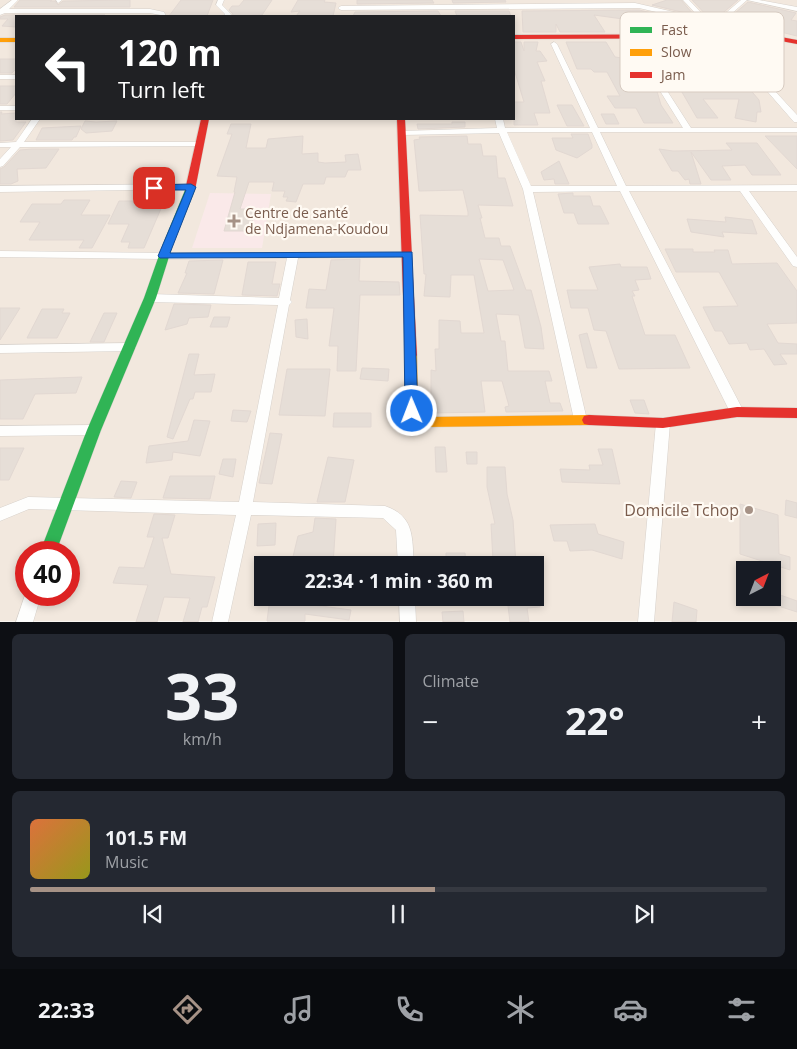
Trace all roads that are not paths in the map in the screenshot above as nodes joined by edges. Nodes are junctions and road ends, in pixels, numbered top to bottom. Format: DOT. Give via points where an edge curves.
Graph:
graph roads {
  1 [pos="15,0"];
  2 [pos="222,0"];
  3 [pos="340,0"];
  4 [pos="494,0"];
  5 [pos="612,0"];
  6 [pos="686,0"];
  7 [pos="744,0"];
  8 [pos="750,0"];
  9 [pos="641,6"];
  10 [pos="496,7"];
  11 [pos="341,8"];
  12 [pos="797,9"];
  13 [pos="125,11"];
  14 [pos="1,12"];
  15 [pos="668,12"];
  16 [pos="697,12"];
  17 [pos="730,12"];
  18 [pos="162,15"];
  19 [pos="228,15"];
  20 [pos="340,15"];
  21 [pos="500,15"];
  22 [pos="620,36"];
  23 [pos="515,37"];
  24 [pos="784,39"];
  25 [pos="0,40"];
  26 [pos="15,40"];
  27 [pos="797,42"];
  28 [pos="554,44"];
  29 [pos="0,77"];
  30 [pos="15,77"];
  31 [pos="665,92"];
  32 [pos="772,92"];
  33 [pos="0,108"];
  34 [pos="15,108"];
  35 [pos="35,120"];
  36 [pos="205,120"];
  37 [pos="401,120"];
  38 [pos="499,120"];
  39 [pos="797,120"];
  40 [pos="502,130"];
  41 [pos="597,130"];
  42 [pos="689,130"];
  43 [pos="797,130"];
  44 [pos="402,133"];
  45 [pos="201,144"];
  46 [pos="0,145"];
  47 [pos="18,145"];
  48 [pos="0,164"];
  49 [pos="191,187"];
  50 [pos="742,188"];
  51 [pos="797,188"];
  52 [pos="0,189"];
  53 [pos="528,189"];
  54 [pos="623,189"];
  55 [pos="0,254"];
  56 [pos="408,254"];
  57 [pos="293,255"];
  58 [pos="164,256"];
  59 [pos="797,264"];
  60 [pos="150,298"];
  61 [pos="286,302"];
  62 [pos="130,347"];
  63 [pos="0,349"];
  64 [pos="737,412"];
  65 [pos="797,413"];
  66 [pos="580,420"];
  67 [pos="663,423"];
  68 [pos="94,430"];
  69 [pos="0,431"];
  70 [pos="65,505"];
  71 [pos="245,508"];
  72 [pos="0,516"];
  73 [pos="52,541"];
  74 [pos="406,556"];
  75 [pos="29,606"];
  76 [pos="407,606"];
  77 [pos="24,622"];
  78 [pos="220,622"];
  79 [pos="408,622"];
  80 [pos="646,622"];
  1 -- 14 [label="street"];
  2 -- 19 [label="street" via="219,5"];
  3 -- 11 [label="street"];
  4 -- 10 [label="street"];
  5 -- 9 [label="street"];
  6 -- 16 [label="street"];
  7 -- 17 [label="street"];
  8 -- 12 [label="street"];
  9 -- 10 [label="street"];
  9 -- 15 [label="street"];
  10 -- 11 [label="street"];
  10 -- 21 [label="street"];
  11 -- 20 [label="street"];
  13 -- 14 [label="street"];
  13 -- 18 [label="street" via="158,12"];
  22 -- 23 [label="street"];
  24 -- 27 [label="street"];
  25 -- 26 [label="street"];
  28 -- 41 [label="street"];
  29 -- 30 [label="street"];
  31 -- 42 [label="street"];
  32 -- 39 [label="street"];
  33 -- 34 [label="street"];
  35 -- 47 [label="street"];
  36 -- 45 [label="street"];
  37 -- 44 [label="street"];
  38 -- 40 [label="street"];
  40 -- 41 [label="street"];
  40 -- 44 [label="street"];
  40 -- 53 [label="street"];
  41 -- 42 [label="street"];
  41 -- 54 [label="street"];
  42 -- 43 [label="street"];
  44 -- 56 [label="street"];
  45 -- 47 [label="street"];
  45 -- 49 [label="street"];
  46 -- 47 [label="street"];
  47 -- 48 [label="street"];
  49 -- 52 [label="street"];
  49 -- 58 [label="street"];
  50 -- 51 [label="street"];
  50 -- 54 [label="street"];
  50 -- 59 [label="street"];
  53 -- 54 [label="street"];
  53 -- 66 [label="street"];
  54 -- 64 [label="street"];
  55 -- 58 [label="street"];
  56 -- 57 [label="street"];
  56 -- 66 [label="street" via="412,411 417,418 426,422"];
  57 -- 58 [label="street"];
  57 -- 61 [label="street"];
  58 -- 60 [label="street"];
  60 -- 61 [label="street"];
  60 -- 62 [label="street"];
  61 -- 71 [label="street"];
  62 -- 63 [label="street"];
  62 -- 68 [label="street"];
  64 -- 65 [label="street"];
  64 -- 67 [label="street"];
  66 -- 67 [label="street"];
  67 -- 80 [label="street"];
  68 -- 69 [label="street"];
  68 -- 70 [label="street"];
  70 -- 71 [label="street"];
  70 -- 72 [label="street" via="28,503"];
  70 -- 73 [label="street"];
  71 -- 74 [label="street" via="385,512 404,526"];
  71 -- 78 [label="street"];
  75 -- 77 [label="street"];
  76 -- 79 [label="street"];
}
